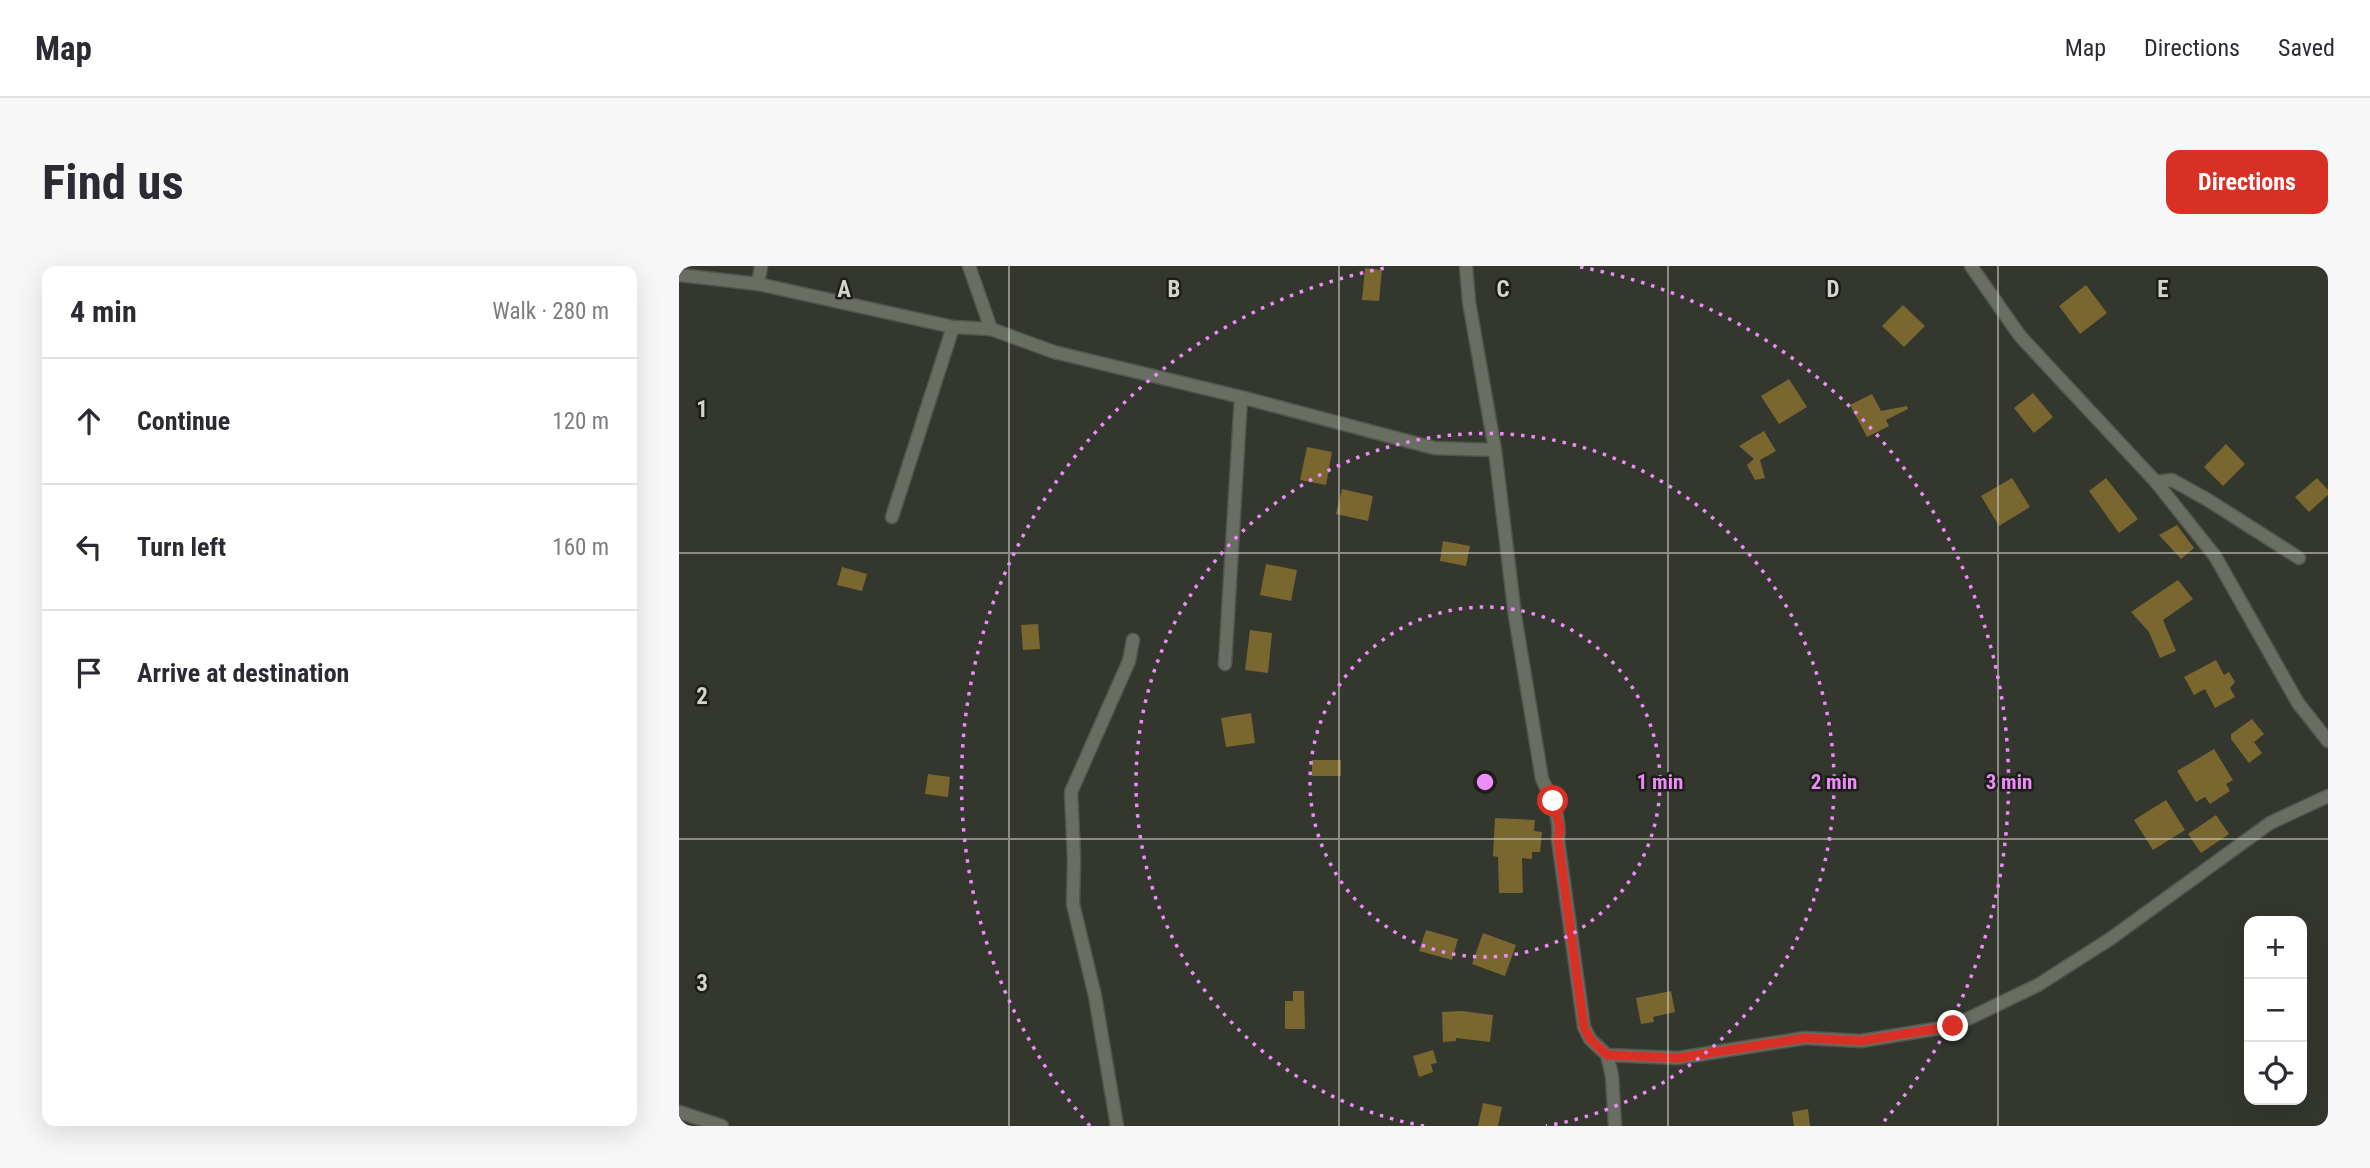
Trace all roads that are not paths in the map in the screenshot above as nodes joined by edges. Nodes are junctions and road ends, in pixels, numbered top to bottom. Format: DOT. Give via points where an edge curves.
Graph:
graph roads {
  1 [pos="761,266"];
  2 [pos="969,266"];
  3 [pos="1466,266"];
  4 [pos="1971,266"];
  5 [pos="679,275"];
  6 [pos="758,284"];
  7 [pos="953,327"];
  8 [pos="991,328"];
  9 [pos="1241,397"];
  10 [pos="1495,450"];
  11 [pos="2156,482"];
  12 [pos="892,517"];
  13 [pos="2299,558"];
  14 [pos="1133,640"];
  15 [pos="1225,664"];
  16 [pos="2328,741"];
  17 [pos="2328,796"];
  18 [pos="1607,1055"];
  19 [pos="679,1112"];
  20 [pos="722,1126"];
  21 [pos="1117,1126"];
  22 [pos="1615,1126"];
  1 -- 6 [label="street"];
  2 -- 8 [label="street"];
  3 -- 10 [label="street"];
  4 -- 11 [label="street" via="2020,336"];
  5 -- 6 [label="street"];
  6 -- 7 [label="street"];
  7 -- 8 [label="street"];
  7 -- 12 [label="street"];
  8 -- 9 [label="street" via="1055,352"];
  9 -- 10 [label="street" via="1434,448"];
  9 -- 15 [label="street"];
  10 -- 18 [label="street" via="1515,616 1542,779 1560,827 1558,840 1584,1027"];
  11 -- 13 [label="street" via="2172,480"];
  11 -- 16 [label="street" via="2215,556 2298,703"];
  14 -- 21 [label="street" via="1129,661 1071,792 1073,904 1095,996"];
  17 -- 18 [label="street" via="2270,823 2110,939 2038,985 1953,1026 1861,1041 1805,1038 1678,1058"];
  18 -- 22 [label="street"];
  19 -- 20 [label="street"];
}
